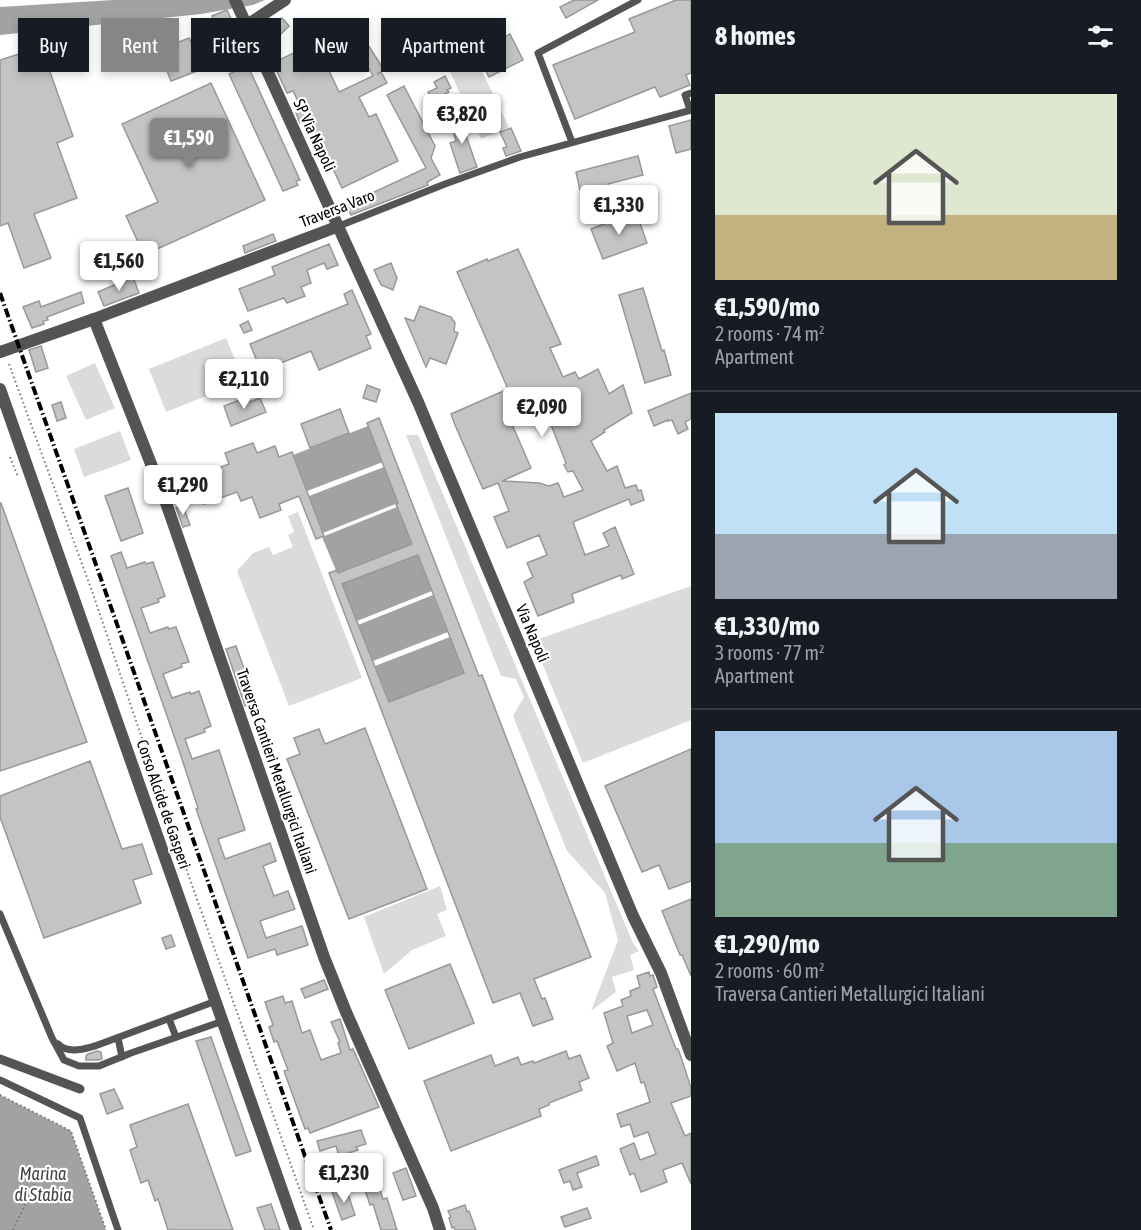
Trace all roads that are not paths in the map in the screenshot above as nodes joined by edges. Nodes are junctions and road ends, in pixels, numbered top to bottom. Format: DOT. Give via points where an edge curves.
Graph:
graph roads {
  1 [pos="234,0"];
  2 [pos="285,0"];
  3 [pos="638,0"];
  4 [pos="243,18"];
  5 [pos="258,18"];
  6 [pos="269,72"];
  7 [pos="691,93"];
  8 [pos="691,110"];
  9 [pos="572,142"];
  10 [pos="339,226"];
  11 [pos="94,319"];
  12 [pos="0,352"];
  13 [pos="0,388"];
  14 [pos="0,914"];
  15 [pos="216,1001"];
  16 [pos="169,1019"];
  17 [pos="223,1021"];
  18 [pos="176,1037"];
  19 [pos="52,1038"];
  20 [pos="118,1038"];
  21 [pos="691,1055"];
  22 [pos="122,1057"];
  23 [pos="0,1059"];
  24 [pos="0,1080"];
  25 [pos="80,1089"];
  26 [pos="118,1230"];
  27 [pos="296,1230"];
  28 [pos="440,1230"];
  1 -- 4 [label="street, SP Via Napoli"];
  2 -- 5 [label="street"];
  3 -- 9 [label="lane" via="538,53"];
  6 -- 10 [label="street, SP Via Napoli"];
  7 -- 8 [label="lane" via="685,95"];
  8 -- 9 [label="lane, Traversa Varo"];
  9 -- 10 [label="lane, Traversa Varo" via="445,183"];
  10 -- 11 [label="street, Traversa Varo"];
  10 -- 21 [label="street, Via Napoli" via="418,402 633,916 661,973"];
  11 -- 12 [label="street, Traversa Varo"];
  11 -- 28 [label="street, Traversa Cantieri Metallurgici Italiani" via="164,497 324,957"];
  13 -- 15 [label="street, Corso Alcide de Gasperi"];
  14 -- 19 [label="lane"];
  15 -- 16 [label="lane"];
  15 -- 17 [label="street, Corso Alcide de Gasperi"];
  16 -- 18 [label="lane"];
  16 -- 20 [label="lane"];
  17 -- 18 [label="lane"];
  17 -- 27 [label="street, Corso Alcide de Gasperi"];
  18 -- 22 [label="lane"];
  19 -- 20 [label="lane" via="62,1048 77,1051"];
  19 -- 22 [label="lane" via="64,1060 80,1066 99,1066"];
  20 -- 22 [label="lane"];
  23 -- 25 [label="street"];
  24 -- 26 [label="lane" via="80,1118"];
}
